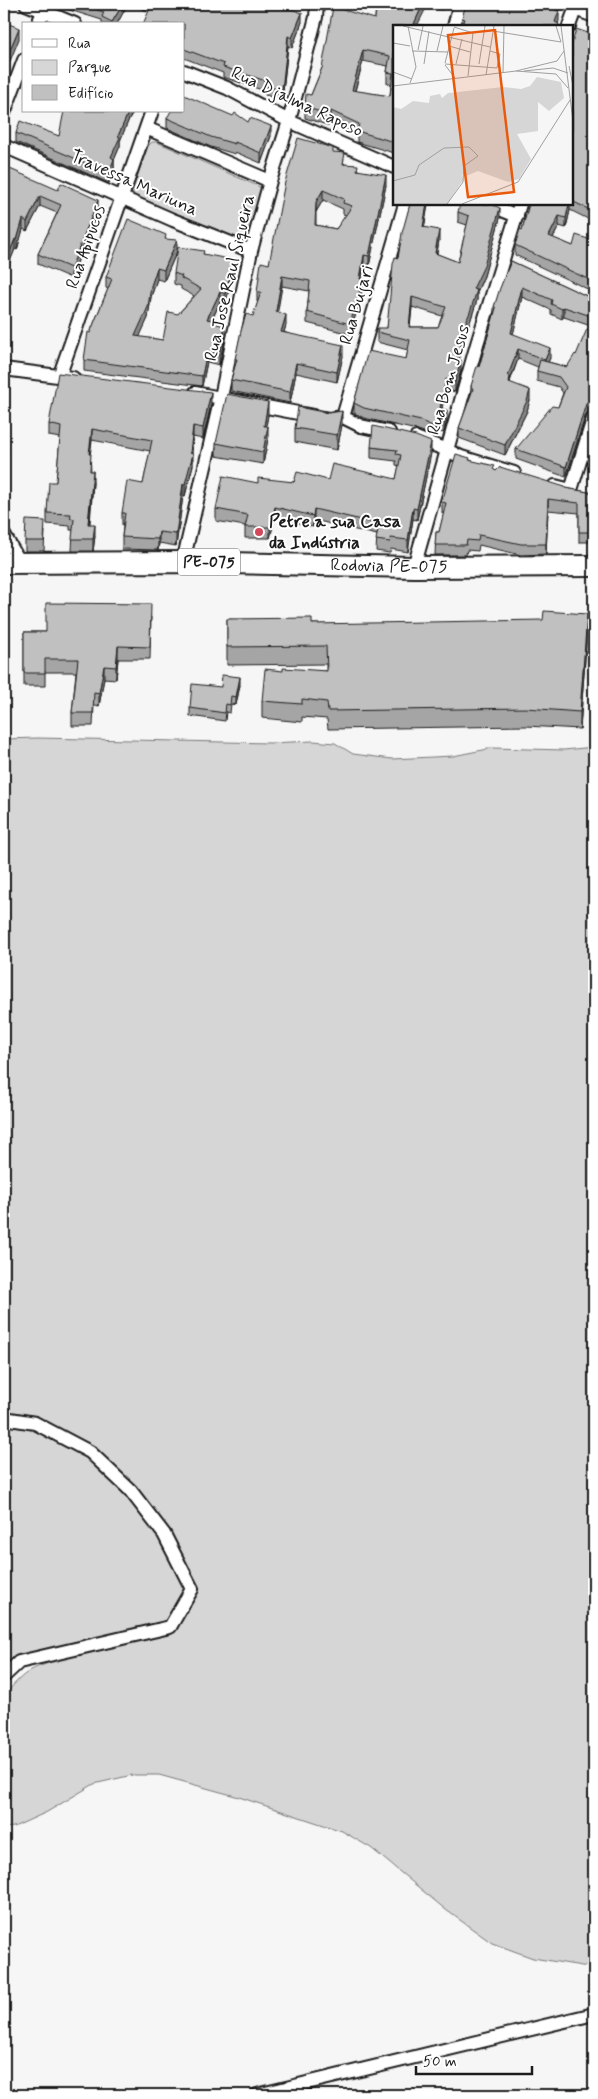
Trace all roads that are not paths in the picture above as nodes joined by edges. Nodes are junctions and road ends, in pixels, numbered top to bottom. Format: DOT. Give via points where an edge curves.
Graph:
graph roads {
  1 [pos="26,4"];
  2 [pos="317,4"];
  3 [pos="460,4"];
  4 [pos="576,6"];
  5 [pos="44,7"];
  6 [pos="594,16"];
  7 [pos="39,22"];
  8 [pos="70,22"];
  9 [pos="454,25"];
  10 [pos="569,25"];
  11 [pos="22,65"];
  12 [pos="185,71"];
  13 [pos="152,112"];
  14 [pos="4,113"];
  15 [pos="289,121"];
  16 [pos="146,128"];
  17 [pos="4,146"];
  18 [pos="393,167"];
  19 [pos="270,181"];
  20 [pos="122,197"];
  21 [pos="405,205"];
  22 [pos="492,205"];
  23 [pos="519,210"];
  24 [pos="251,251"];
  25 [pos="4,369"];
  26 [pos="59,377"];
  27 [pos="89,380"];
  28 [pos="183,391"];
  29 [pos="221,397"];
  30 [pos="594,416"];
  31 [pos="343,417"];
  32 [pos="447,450"];
  33 [pos="526,477"];
  34 [pos="544,482"];
  35 [pos="4,535"];
  36 [pos="12,562"];
  37 [pos="183,562"];
  38 [pos="594,566"];
  39 [pos="414,567"];
  40 [pos="4,1418"];
  41 [pos="4,1676"];
  42 [pos="594,2014"];
  43 [pos="258,2095"];
  1 -- 5 [label="street"];
  2 -- 15 [label="street, Rua Jose Raul Siqueira"];
  3 -- 9 [label="street"];
  4 -- 6 [label="street"];
  4 -- 10 [label="street"];
  5 -- 7 [label="street"];
  5 -- 8 [label="street"];
  11 -- 14 [label="street"];
  12 -- 15 [label="street, Rua Djalma Raposo" via="227,88"];
  13 -- 16 [label="street, Rua Apipucos"];
  15 -- 18 [label="street, Rua Djalma Raposo"];
  15 -- 19 [label="street, Rua Jose Raul Siqueira"];
  16 -- 19 [label="street"];
  16 -- 20 [label="street, Rua Apipucos"];
  17 -- 20 [label="street, Travessa Mariuna"];
  19 -- 24 [label="street, Rua Jose Raul Siqueira"];
  20 -- 24 [label="street, Travessa Mariuna"];
  20 -- 26 [label="street, Rua Apipucos"];
  21 -- 31 [label="street, Rua Bujari"];
  22 -- 23 [label="street"];
  23 -- 32 [label="street, Rua Bom Jesus" via="509,261 477,344"];
  24 -- 29 [label="street, Rua Jose Raul Siqueira"];
  25 -- 26 [label="street"];
  26 -- 27 [label="street"];
  28 -- 29 [label="street"];
  29 -- 31 [label="street" via="329,419"];
  29 -- 37 [label="street, Rua Jose Raul Siqueira"];
  30 -- 34 [label="street" via="571,490"];
  31 -- 32 [label="street" via="361,426 419,439"];
  32 -- 33 [label="street"];
  32 -- 39 [label="street, Rua Bom Jesus"];
  35 -- 36 [label="street"];
  36 -- 37 [label="main road, Rodovia PE-075 / PE-075"];
  37 -- 39 [label="main road, Rodovia PE-075 / PE-075"];
  38 -- 39 [label="main road, Rodovia PE-075 / PE-075"];
  40 -- 41 [label="street" via="35,1423 90,1452 130,1490 164,1534 192,1589 170,1627 19,1662"];
  42 -- 43 [label="street"];
}
